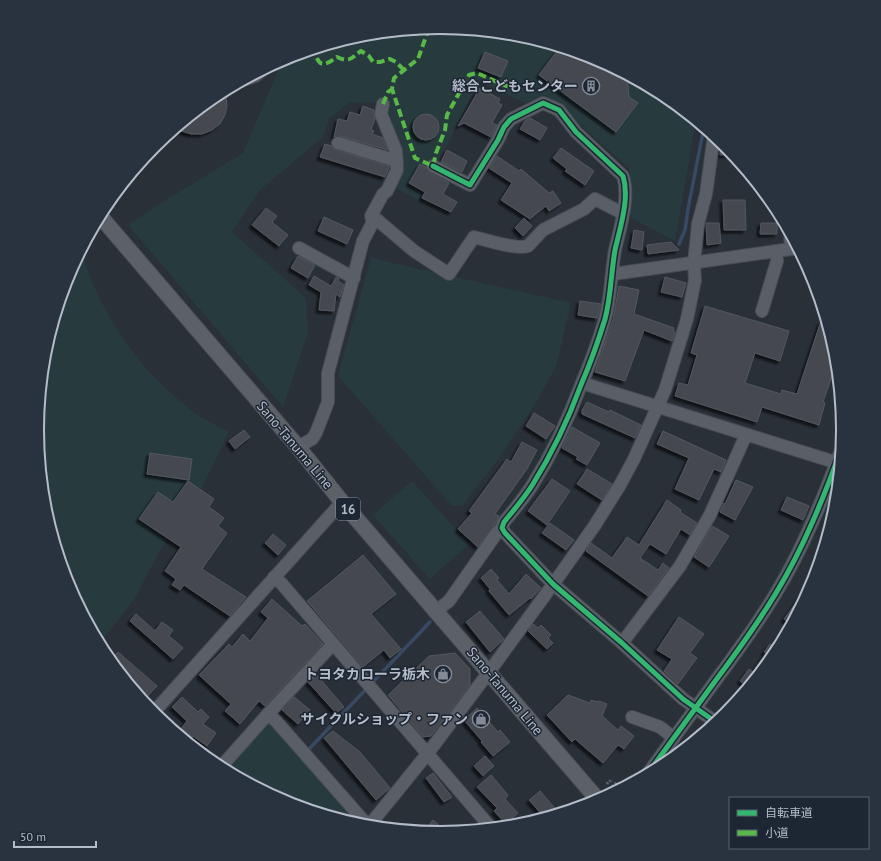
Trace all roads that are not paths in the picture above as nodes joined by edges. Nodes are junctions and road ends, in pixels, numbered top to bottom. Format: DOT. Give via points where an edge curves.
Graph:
graph roads {
  1 [pos="383,104"];
  2 [pos="713,142"];
  3 [pos="338,143"];
  4 [pos="397,161"];
  5 [pos="434,166"];
  6 [pos="627,208"];
  7 [pos="104,221"];
  8 [pos="373,222"];
  9 [pos="299,248"];
  10 [pos="793,248"];
  11 [pos="776,251"];
  12 [pos="694,263"];
  13 [pos="612,274"];
  14 [pos="354,278"];
  15 [pos="762,311"];
  16 [pos="582,383"];
  17 [pos="658,407"];
  18 [pos="746,435"];
  19 [pos="298,447"];
  20 [pos="835,463"];
  21 [pos="835,474"];
  22 [pos="342,502"];
  23 [pos="502,528"];
  24 [pos="274,577"];
  25 [pos="553,584"];
  26 [pos="436,611"];
  27 [pos="622,643"];
  28 [pos="334,644"];
  29 [pos="489,672"];
  30 [pos="157,708"];
  31 [pos="696,708"];
  32 [pos="268,714"];
  33 [pos="632,717"];
  34 [pos="711,720"];
  35 [pos="674,738"];
  36 [pos="428,753"];
  37 [pos="225,763"];
  38 [pos="655,764"];
  39 [pos="595,796"];
  40 [pos="362,819"];
  41 [pos="373,821"];
  42 [pos="487,824"];
  1 -- 4 [label="street" via="382,119 396,151"];
  2 -- 12 [label="street" via="706,194 698,224"];
  3 -- 4 [label="street"];
  4 -- 8 [label="street" via="397,170 371,216"];
  5 -- 6 [label="street" via="470,185 511,119 543,103 559,110 576,132 623,176"];
  6 -- 8 [label="street" via="595,198 584,209 543,230 525,247 474,237 449,274 414,251 375,218"];
  6 -- 13 [label="street"];
  7 -- 19 [label="main road, Sano-Tanuma Line / 16"];
  8 -- 14 [label="street" via="363,241"];
  9 -- 14 [label="street"];
  10 -- 11 [label="street"];
  11 -- 12 [label="street"];
  11 -- 15 [label="street" via="777,261"];
  12 -- 13 [label="street"];
  12 -- 17 [label="street" via="695,280 688,319"];
  13 -- 16 [label="street" via="605,318"];
  14 -- 19 [label="street" via="328,373 328,402 316,433 312,439"];
  16 -- 17 [label="street"];
  16 -- 23 [label="street" via="566,425 552,452 533,485"];
  17 -- 18 [label="street"];
  17 -- 25 [label="street" via="620,485"];
  18 -- 20 [label="street"];
  18 -- 27 [label="street" via="710,515 680,566"];
  19 -- 22 [label="main road, Sano-Tanuma Line / 16"];
  21 -- 31 [label="street" via="779,587 755,626"];
  22 -- 24 [label="street"];
  22 -- 26 [label="main road, Sano-Tanuma Line / 16"];
  23 -- 25 [label="street"];
  23 -- 26 [label="street" via="449,601"];
  24 -- 28 [label="street"];
  24 -- 30 [label="street"];
  25 -- 27 [label="street"];
  25 -- 29 [label="street"];
  26 -- 29 [label="main road, Sano-Tanuma Line / 16"];
  27 -- 31 [label="street"];
  28 -- 32 [label="street"];
  28 -- 36 [label="street"];
  29 -- 36 [label="street"];
  29 -- 39 [label="main road, Sano-Tanuma Line / 16"];
  31 -- 34 [label="street"];
  31 -- 35 [label="street"];
  32 -- 37 [label="street"];
  32 -- 40 [label="street"];
  33 -- 35 [label="street" via="660,727"];
  35 -- 38 [label="street"];
  36 -- 41 [label="street"];
  36 -- 42 [label="street"];
}
